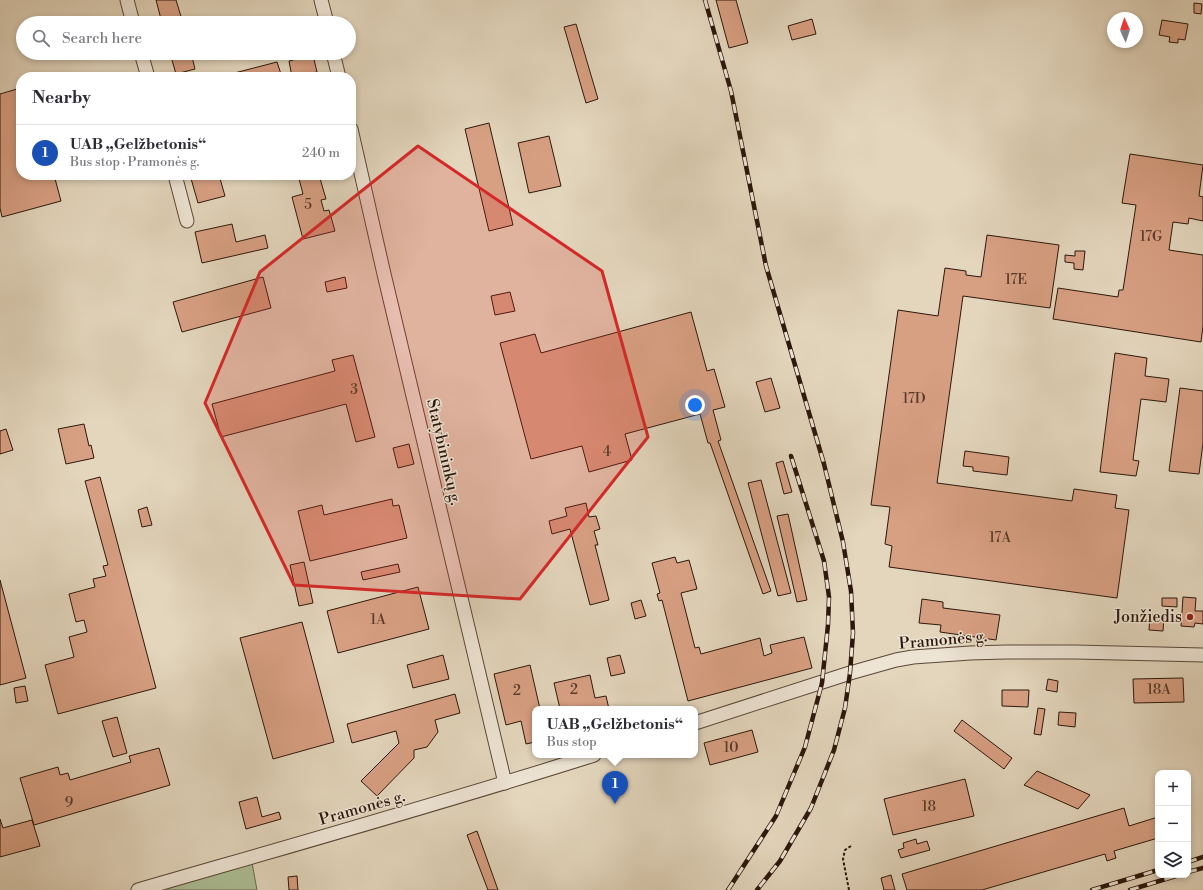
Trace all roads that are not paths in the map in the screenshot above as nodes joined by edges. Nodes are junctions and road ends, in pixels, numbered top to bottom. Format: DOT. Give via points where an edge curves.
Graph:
graph roads {
  1 [pos="127,0"];
  2 [pos="321,0"];
  3 [pos="131,16"];
  4 [pos="325,16"];
  5 [pos="143,60"];
  6 [pos="335,60"];
  7 [pos="147,72"];
  8 [pos="338,72"];
  9 [pos="356,151"];
  10 [pos="176,180"];
  11 [pos="187,221"];
  12 [pos="1203,655"];
  13 [pos="698,722"];
  14 [pos="584,758"];
  15 [pos="505,783"];
  16 [pos="138,890"];
  1 -- 3 [label="street"];
  2 -- 4 [label="street"];
  5 -- 7 [label="street"];
  6 -- 8 [label="street"];
  9 -- 15 [label="street, Statybininkų g."];
  10 -- 11 [label="street"];
  12 -- 13 [label="street, Pramonės g." via="1006,652 913,657 850,673"];
  14 -- 15 [label="street, Pramonės g."];
  15 -- 16 [label="street, Pramonės g."];
}
